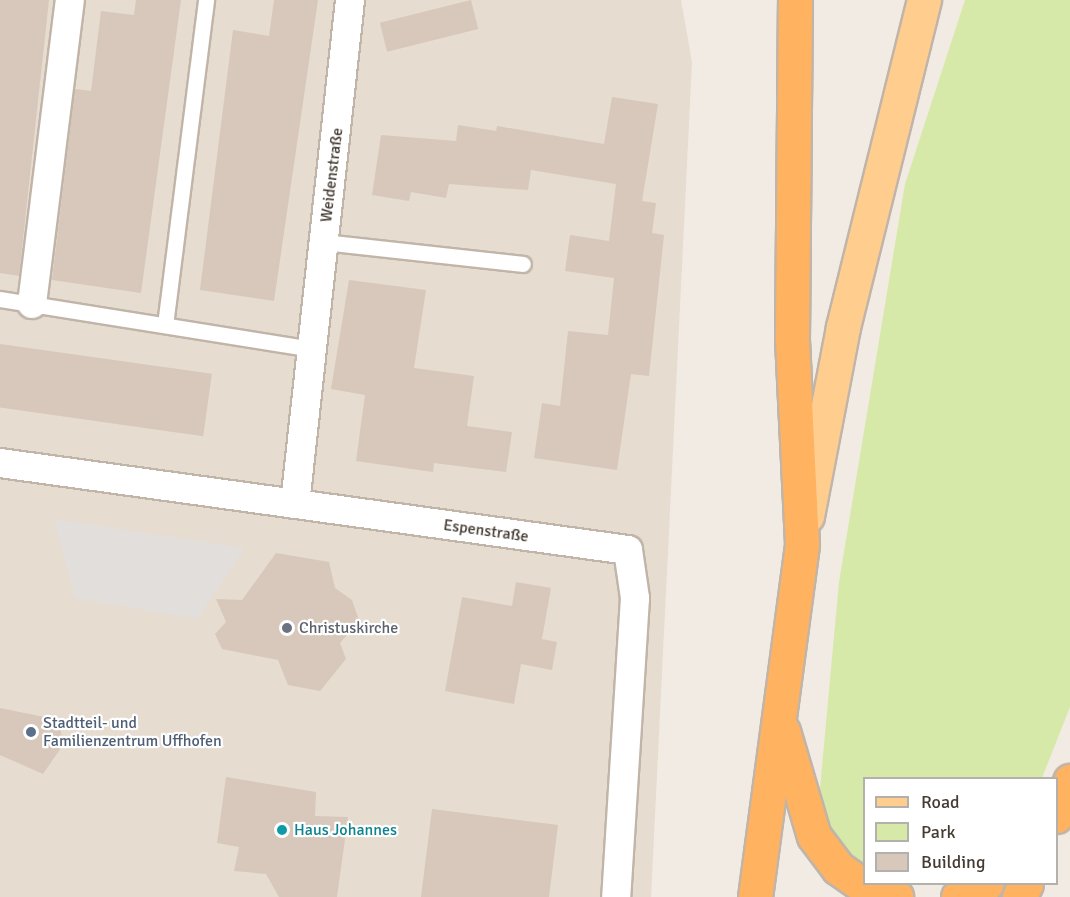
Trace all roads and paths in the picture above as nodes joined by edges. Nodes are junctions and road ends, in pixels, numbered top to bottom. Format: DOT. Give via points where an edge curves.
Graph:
graph roads {
  1 [pos="70,0"];
  2 [pos="206,0"];
  3 [pos="350,0"];
  4 [pos="795,0"];
  5 [pos="924,0"];
  6 [pos="324,242"];
  7 [pos="523,264"];
  8 [pos="0,299"];
  9 [pos="32,304"];
  10 [pos="165,325"];
  11 [pos="312,349"];
  12 [pos="0,463"];
  13 [pos="295,504"];
  14 [pos="802,544"];
  15 [pos="779,717"];
  16 [pos="1070,781"];
  17 [pos="1058,811"];
  18 [pos="984,885"];
  19 [pos="616,897"];
  20 [pos="755,897"];
  21 [pos="896,897"];
  22 [pos="958,897"];
  1 -- 9 [label="street"];
  2 -- 10 [label="lane"];
  3 -- 6 [label="street, Weidenstraße"];
  4 -- 14 [label="highway" via="792,339"];
  5 -- 14 [label="main road" via="843,327"];
  6 -- 7 [label="lane"];
  6 -- 11 [label="street, Weidenstraße"];
  8 -- 9 [label="lane"];
  9 -- 10 [label="lane"];
  10 -- 11 [label="lane"];
  11 -- 13 [label="street, Weidenstraße"];
  12 -- 13 [label="street, Espenstraße"];
  13 -- 19 [label="street, Espenstraße" via="628,550 634,598"];
  14 -- 15 [label="highway"];
  15 -- 20 [label="highway"];
  15 -- 21 [label="highway" via="814,836 838,868 871,891"];
  16 -- 17 [label="highway"];
  18 -- 22 [label="highway"];
}
